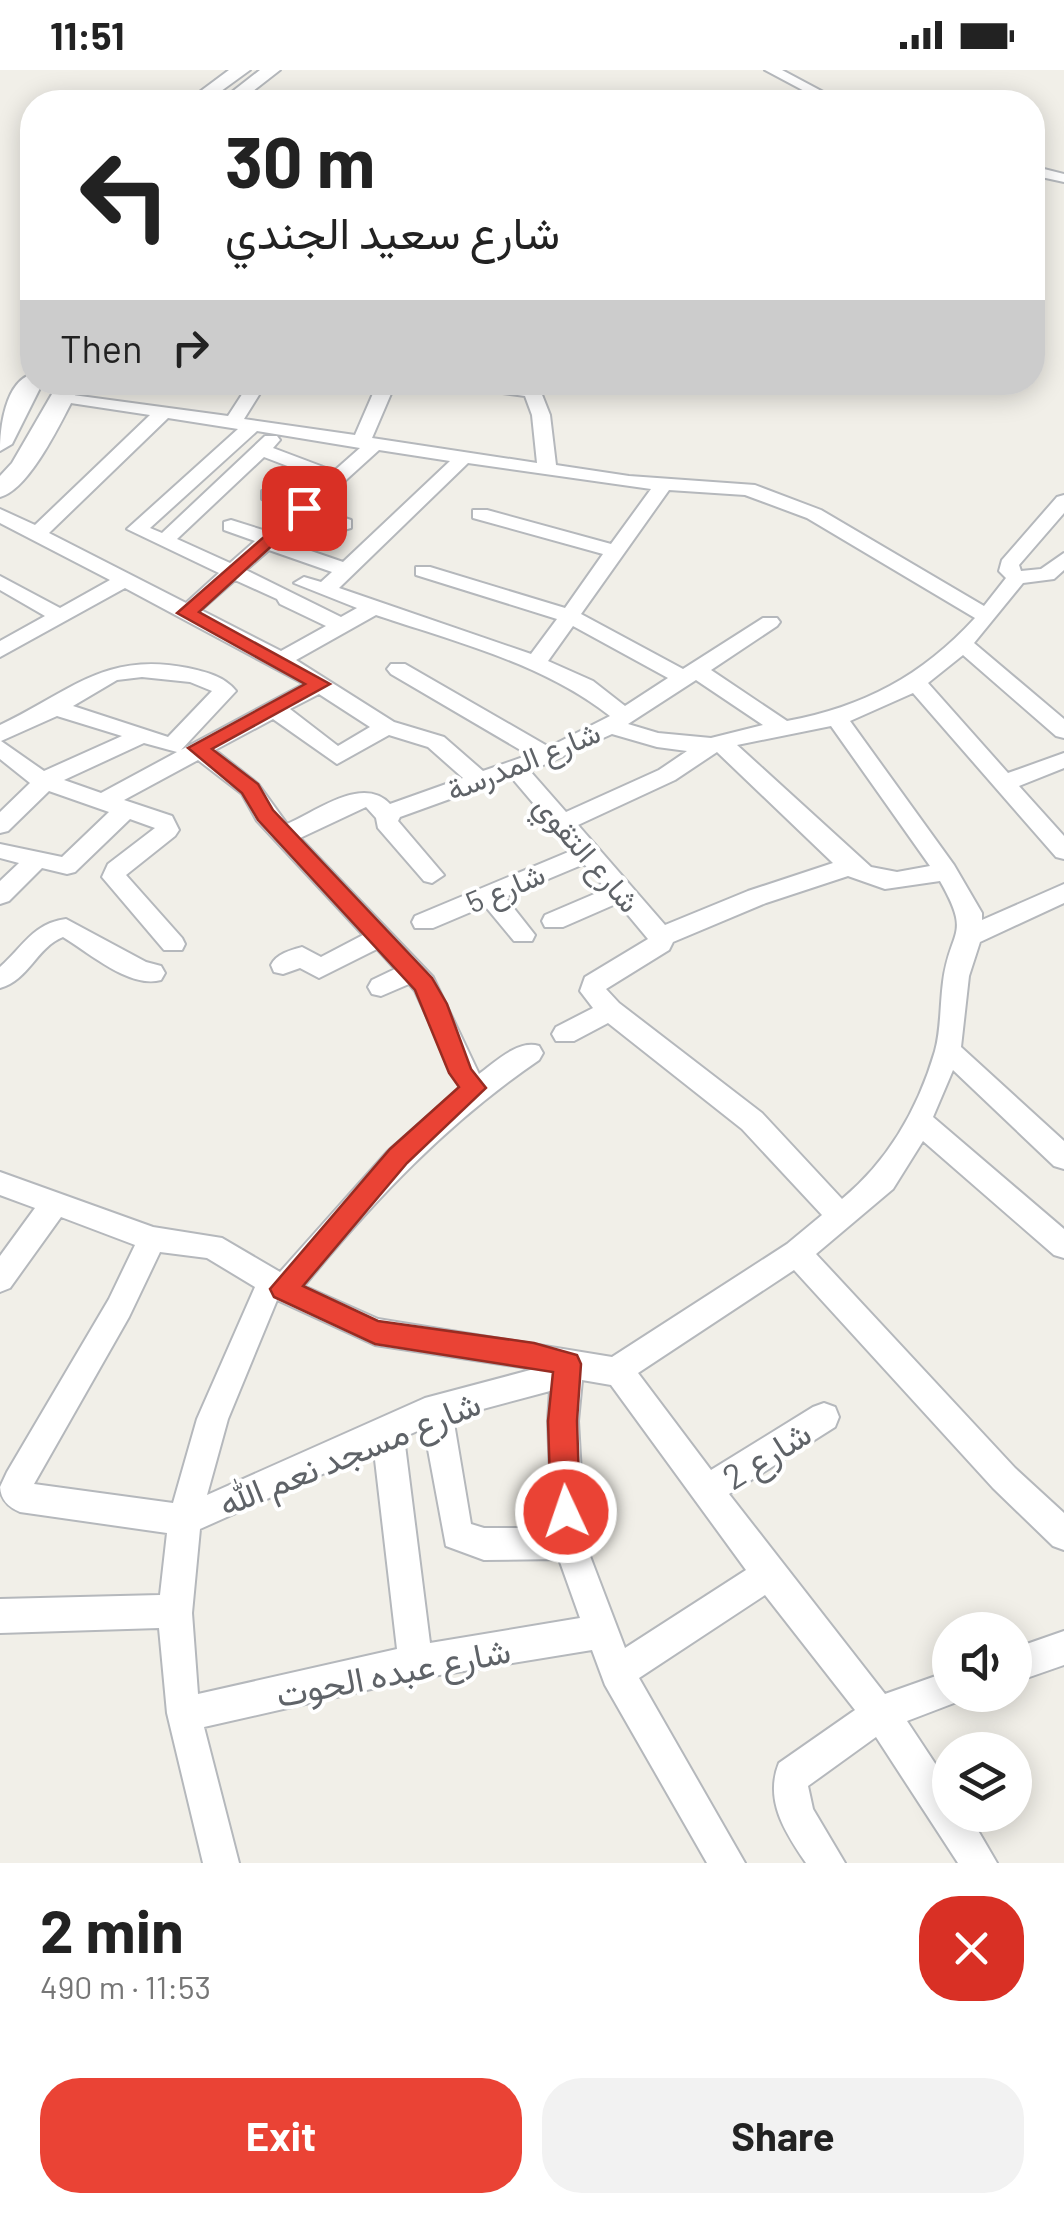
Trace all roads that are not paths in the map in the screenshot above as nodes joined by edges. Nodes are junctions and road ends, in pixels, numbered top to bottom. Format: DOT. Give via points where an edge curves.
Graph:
graph roads {
  1 [pos="241,70"];
  2 [pos="271,70"];
  3 [pos="772,70"];
  4 [pos="751,71"];
  5 [pos="212,90"];
  6 [pos="244,90"];
  7 [pos="786,90"];
  8 [pos="812,90"];
  9 [pos="25,395"];
  10 [pos="64,395"];
  11 [pos="89,395"];
  12 [pos="254,395"];
  13 [pos="383,395"];
  14 [pos="533,395"];
  15 [pos="164,412"];
  16 [pos="243,424"];
  17 [pos="282,430"];
  18 [pos="0,444"];
  19 [pos="368,444"];
  20 [pos="261,450"];
  21 [pos="463,458"];
  22 [pos="547,471"];
  23 [pos="337,478"];
  24 [pos="664,484"];
  25 [pos="0,490"];
  26 [pos="269,495"];
  27 [pos="1064,501"];
  28 [pos="303,509"];
  29 [pos="480,514"];
  30 [pos="0,515"];
  31 [pos="344,524"];
  32 [pos="231,526"];
  33 [pos="36,535"];
  34 [pos="268,540"];
  35 [pos="164,541"];
  36 [pos="617,552"];
  37 [pos="1064,559"];
  38 [pos="346,570"];
  39 [pos="424,571"];
  40 [pos="232,572"];
  41 [pos="1017,577"];
  42 [pos="124,580"];
  43 [pos="0,582"];
  44 [pos="374,607"];
  45 [pos="186,613"];
  46 [pos="60,616"];
  47 [pos="571,617"];
  48 [pos="988,617"];
  49 [pos="770,622"];
  50 [pos="344,626"];
  51 [pos="963,644"];
  52 [pos="0,650"];
  53 [pos="281,660"];
  54 [pos="536,662"];
  55 [pos="398,669"];
  56 [pos="690,674"];
  57 [pos="916,683"];
  58 [pos="320,684"];
  59 [pos="55,708"];
  60 [pos="275,709"];
  61 [pos="836,718"];
  62 [pos="618,721"];
  63 [pos="386,727"];
  64 [pos="784,729"];
  65 [pos="1064,731"];
  66 [pos="0,734"];
  67 [pos="142,735"];
  68 [pos="717,745"];
  69 [pos="0,748"];
  70 [pos="198,748"];
  71 [pos="548,756"];
  72 [pos="1064,760"];
  73 [pos="515,768"];
  74 [pos="480,780"];
  75 [pos="43,781"];
  76 [pos="1004,783"];
  77 [pos="115,804"];
  78 [pos="387,815"];
  79 [pos="562,823"];
  80 [pos="0,825"];
  81 [pos="284,834"];
  82 [pos="4,851"];
  83 [pos="1064,851"];
  84 [pos="588,853"];
  85 [pos="36,860"];
  86 [pos="851,866"];
  87 [pos="946,870"];
  88 [pos="432,875"];
  89 [pos="622,892"];
  90 [pos="0,894"];
  91 [pos="489,894"];
  92 [pos="1060,901"];
  93 [pos="554,921"];
  94 [pos="424,922"];
  95 [pos="523,935"];
  96 [pos="969,936"];
  97 [pos="379,937"];
  98 [pos="662,937"];
  99 [pos="173,944"];
  100 [pos="283,966"];
  101 [pos="412,972"];
  102 [pos="152,973"];
  103 [pos="0,979"];
  104 [pos="382,987"];
  105 [pos="610,1010"];
  106 [pos="565,1034"];
  107 [pos="948,1050"];
  108 [pos="530,1053"];
  109 [pos="474,1088"];
  110 [pos="920,1122"];
  111 [pos="1064,1158"];
  112 [pos="0,1183"];
  113 [pos="55,1204"];
  114 [pos="842,1218"];
  115 [pos="152,1238"];
  116 [pos="1064,1246"];
  117 [pos="797,1253"];
  118 [pos="0,1279"];
  119 [pos="278,1286"];
  120 [pos="568,1364"];
  121 [pos="618,1370"];
  122 [pos="436,1408"];
  123 [pos="824,1417"];
  124 [pos="387,1428"];
  125 [pos="707,1490"];
  126 [pos="185,1520"];
  127 [pos="1064,1535"];
  128 [pos="569,1543"];
  129 [pos="769,1574"];
  130 [pos="176,1611"];
  131 [pos="0,1616"];
  132 [pos="599,1632"];
  133 [pos="1064,1648"];
  134 [pos="1032,1658"];
  135 [pos="415,1662"];
  136 [pos="618,1673"];
  137 [pos="932,1694"];
  138 [pos="880,1713"];
  139 [pos="187,1714"];
  140 [pos="221,1863"];
  141 [pos="727,1863"];
  142 [pos="827,1863"];
  143 [pos="979,1863"];
  1 -- 5 [label="street"];
  2 -- 6 [label="street"];
  3 -- 8 [label="street"];
  4 -- 7 [label="street"];
  9 -- 18 [label="street"];
  10 -- 25 [label="street"];
  11 -- 15 [label="street"];
  12 -- 16 [label="street"];
  13 -- 19 [label="street"];
  14 -- 22 [label="street"];
  15 -- 16 [label="street"];
  15 -- 33 [label="street"];
  16 -- 17 [label="street"];
  16 -- 35 [label="street" via="137,529"];
  17 -- 19 [label="street"];
  17 -- 20 [label="street"];
  19 -- 21 [label="street"];
  19 -- 23 [label="street"];
  20 -- 23 [label="street"];
  20 -- 35 [label="street"];
  21 -- 22 [label="street"];
  21 -- 38 [label="street"];
  22 -- 24 [label="street"];
  23 -- 28 [label="street"];
  24 -- 36 [label="street"];
  24 -- 48 [label="street" via="748,489 792,502"];
  26 -- 28 [label="street"];
  27 -- 41 [label="street" via="1009,564"];
  28 -- 31 [label="street"];
  28 -- 34 [label="street"];
  29 -- 36 [label="street"];
  30 -- 33 [label="street"];
  32 -- 34 [label="street"];
  33 -- 42 [label="street"];
  34 -- 38 [label="street"];
  34 -- 40 [label="street"];
  35 -- 40 [label="street"];
  36 -- 47 [label="street"];
  37 -- 41 [label="street" via="1047,575"];
  38 -- 44 [label="street" via="315,587"];
  39 -- 47 [label="street"];
  40 -- 45 [label="street"];
  40 -- 50 [label="street"];
  41 -- 48 [label="street"];
  42 -- 45 [label="street"];
  42 -- 46 [label="street"];
  43 -- 46 [label="street"];
  44 -- 50 [label="street"];
  44 -- 54 [label="street"];
  45 -- 53 [label="street"];
  46 -- 52 [label="street"];
  47 -- 54 [label="street"];
  47 -- 56 [label="street"];
  48 -- 51 [label="street"];
  49 -- 56 [label="street, شارع المدرسة"];
  50 -- 53 [label="street"];
  51 -- 57 [label="street"];
  51 -- 65 [label="street"];
  53 -- 58 [label="street"];
  54 -- 62 [label="street" via="584,686"];
  55 -- 71 [label="street"];
  56 -- 62 [label="street, شارع المدرسة"];
  56 -- 64 [label="street"];
  57 -- 61 [label="street"];
  57 -- 76 [label="street"];
  58 -- 60 [label="street"];
  58 -- 63 [label="street"];
  59 -- 66 [label="street"];
  59 -- 67 [label="street"];
  59 -- 67 [label="street" via="122,671 179,674 224,687 172,746"];
  60 -- 63 [label="street" via="337,757"];
  60 -- 70 [label="street"];
  61 -- 64 [label="street"];
  61 -- 87 [label="street"];
  62 -- 68 [label="street" via="657,740"];
  62 -- 71 [label="street, شارع المدرسة"];
  63 -- 74 [label="street" via="436,742"];
  64 -- 68 [label="street"];
  67 -- 75 [label="street"];
  68 -- 79 [label="street"];
  68 -- 86 [label="street"];
  69 -- 75 [label="street"];
  70 -- 77 [label="street"];
  70 -- 81 [label="street" via="250,788"];
  71 -- 73 [label="street, شارع المدرسة"];
  72 -- 76 [label="street"];
  73 -- 74 [label="street, شارع المدرسة"];
  73 -- 79 [label="street, شارع التقوي"];
  74 -- 78 [label="street, شارع المدرسة"];
  75 -- 77 [label="street"];
  75 -- 80 [label="street"];
  76 -- 83 [label="street"];
  77 -- 85 [label="street" via="68,866"];
  77 -- 99 [label="street" via="164,822 167,830 114,877"];
  78 -- 81 [label="street" via="365,798"];
  78 -- 88 [label="street"];
  79 -- 84 [label="street, شارع التقوي"];
  81 -- 97 [label="street"];
  82 -- 85 [label="street"];
  84 -- 89 [label="street, شارع التقوي"];
  84 -- 91 [label="street, شارع 5"];
  85 -- 90 [label="street"];
  86 -- 87 [label="street" via="869,880"];
  86 -- 98 [label="street"];
  87 -- 96 [label="street" via="970,913"];
  89 -- 93 [label="street"];
  89 -- 98 [label="street, شارع التقوي"];
  91 -- 94 [label="street, شارع 5"];
  91 -- 95 [label="street"];
  92 -- 96 [label="street"];
  96 -- 107 [label="street" via="956,976"];
  97 -- 100 [label="street" via="318,969 302,956"];
  97 -- 101 [label="street"];
  98 -- 105 [label="street" via="594,984"];
  101 -- 104 [label="street"];
  101 -- 109 [label="street" via="431,994 461,1073"];
  102 -- 103 [label="street" via="57,927"];
  105 -- 106 [label="street"];
  105 -- 114 [label="street" via="752,1121"];
  107 -- 110 [label="street"];
  107 -- 111 [label="street"];
  108 -- 109 [label="street"];
  109 -- 119 [label="street" via="421,1132"];
  110 -- 114 [label="street" via="883,1180"];
  110 -- 116 [label="street"];
  112 -- 113 [label="street"];
  113 -- 115 [label="street"];
  113 -- 118 [label="street"];
  114 -- 117 [label="street"];
  115 -- 119 [label="street" via="212,1247"];
  115 -- 126 [label="street" via="15,1489 25,1500"];
  117 -- 121 [label="street"];
  117 -- 127 [label="street"];
  119 -- 120 [label="street" via="375,1332"];
  119 -- 126 [label="street" via="218,1402"];
  120 -- 121 [label="street"];
  120 -- 122 [label="street, شارع مسجد نعم الله" via="546,1379"];
  120 -- 128 [label="street" via="563,1480"];
  121 -- 125 [label="street"];
  122 -- 124 [label="street, شارع مسجد نعم الله"];
  122 -- 128 [label="street" via="458,1535 484,1544"];
  123 -- 125 [label="street, شارع 2"];
  124 -- 126 [label="street, شارع مسجد نعم الله"];
  124 -- 135 [label="street"];
  125 -- 129 [label="street"];
  126 -- 130 [label="street"];
  128 -- 132 [label="street"];
  129 -- 136 [label="street"];
  129 -- 138 [label="street"];
  130 -- 131 [label="street"];
  130 -- 139 [label="street"];
  132 -- 135 [label="street, شارع عبده الحوت"];
  132 -- 136 [label="street"];
  133 -- 134 [label="street"];
  135 -- 139 [label="street, شارع عبده الحوت"];
  136 -- 141 [label="street"];
  137 -- 138 [label="street"];
  138 -- 142 [label="street" via="789,1783 794,1809"];
  138 -- 143 [label="street"];
  139 -- 140 [label="street"];
}
